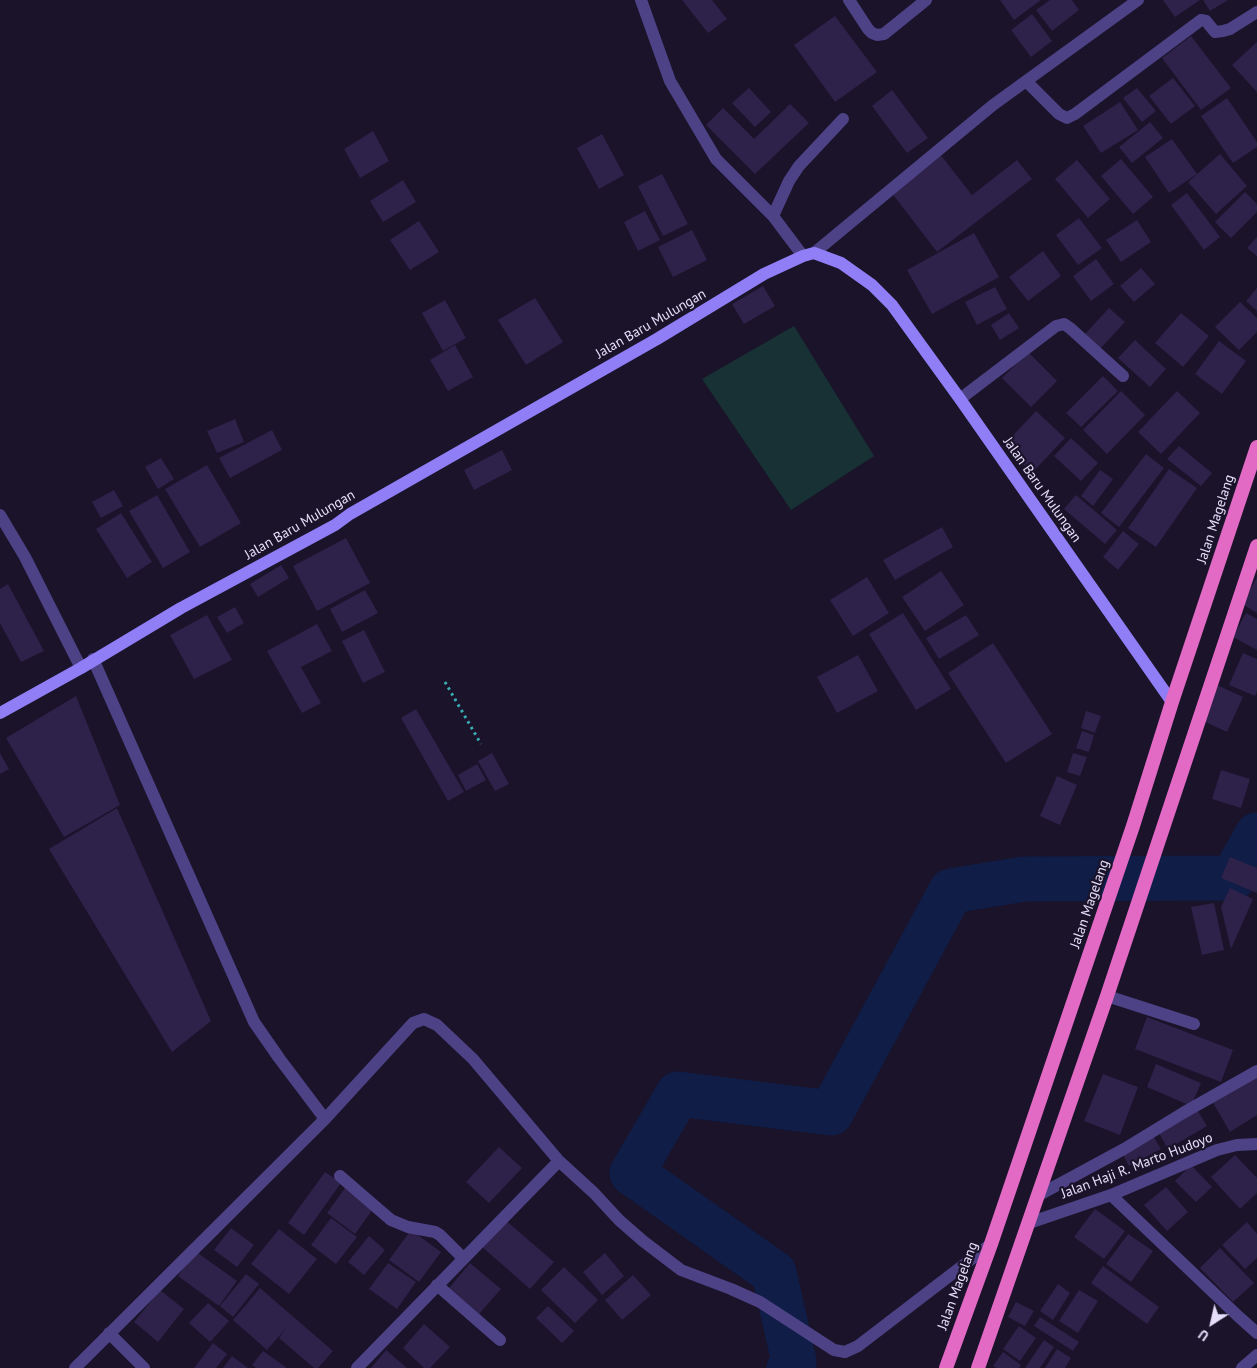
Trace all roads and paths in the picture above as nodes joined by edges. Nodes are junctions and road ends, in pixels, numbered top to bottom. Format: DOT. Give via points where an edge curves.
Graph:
graph roads {
  1 [pos="641,0"];
  2 [pos="848,0"];
  3 [pos="926,0"];
  4 [pos="1138,0"];
  5 [pos="1257,12"];
  6 [pos="1026,81"];
  7 [pos="843,119"];
  8 [pos="773,216"];
  9 [pos="808,255"];
  10 [pos="1123,376"];
  11 [pos="960,399"];
  12 [pos="1257,447"];
  13 [pos="0,515"];
  14 [pos="1257,546"];
  15 [pos="94,660"];
  16 [pos="81,668"];
  17 [pos="445,682"];
  18 [pos="1172,702"];
  19 [pos="0,712"];
  20 [pos="481,744"];
  21 [pos="1107,996"];
  22 [pos="1194,1024"];
  23 [pos="1257,1071"];
  24 [pos="325,1119"];
  25 [pos="1257,1144"];
  26 [pos="559,1161"];
  27 [pos="340,1176"];
  28 [pos="1039,1195"];
  29 [pos="1111,1195"];
  30 [pos="1029,1223"];
  31 [pos="991,1244"];
  32 [pos="463,1258"];
  33 [pos="437,1285"];
  34 [pos="110,1333"];
  35 [pos="1257,1333"];
  36 [pos="500,1340"];
  37 [pos="1257,1356"];
  38 [pos="75,1368"];
  39 [pos="144,1368"];
  40 [pos="357,1368"];
  41 [pos="946,1368"];
  42 [pos="978,1368"];
  43 [pos="1242,1368"];
  1 -- 8 [label="street" via="670,81 716,159"];
  2 -- 3 [label="street" via="868,29 877,35 884,34"];
  4 -- 6 [label="street"];
  5 -- 6 [label="street" via="1223,31 1215,32 1201,20 1068,118 1059,114"];
  6 -- 9 [label="street" via="993,104"];
  7 -- 8 [label="street" via="799,166"];
  8 -- 9 [label="street"];
  9 -- 11 [label="main road, Jalan Baru Mulungan" via="841,263 872,285 892,305"];
  9 -- 15 [label="main road, Jalan Baru Mulungan" via="764,274 335,525 181,608"];
  10 -- 11 [label="street" via="1064,324 1056,326"];
  11 -- 18 [label="main road, Jalan Baru Mulungan"];
  12 -- 18 [label="highway, Jalan Magelang"];
  13 -- 16 [label="street"];
  14 -- 21 [label="highway"];
  15 -- 16 [label="main road, Jalan Baru Mulungan"];
  15 -- 24 [label="street" via="254,1022"];
  16 -- 19 [label="main road, Jalan Baru Mulungan"];
  17 -- 20 [label="path"];
  18 -- 31 [label="highway, Jalan Magelang"];
  21 -- 22 [label="street"];
  21 -- 28 [label="highway"];
  23 -- 28 [label="street"];
  24 -- 26 [label="street" via="413,1023 424,1019 437,1025 473,1059"];
  24 -- 34 [label="street"];
  25 -- 29 [label="street, Jalan Haji R. Marto Hudoyo" via="1216,1150"];
  26 -- 31 [label="street" via="619,1220 681,1270 760,1302 823,1345 840,1351 858,1346"];
  26 -- 32 [label="street"];
  27 -- 32 [label="street" via="391,1220 408,1228 440,1235"];
  28 -- 30 [label="highway"];
  29 -- 30 [label="street, Jalan Haji R. Marto Hudoyo"];
  29 -- 35 [label="street"];
  30 -- 42 [label="highway"];
  31 -- 41 [label="highway, Jalan Magelang"];
  32 -- 33 [label="street"];
  33 -- 36 [label="street"];
  33 -- 40 [label="street"];
  34 -- 38 [label="street"];
  34 -- 39 [label="street"];
  37 -- 43 [label="street"];
}
